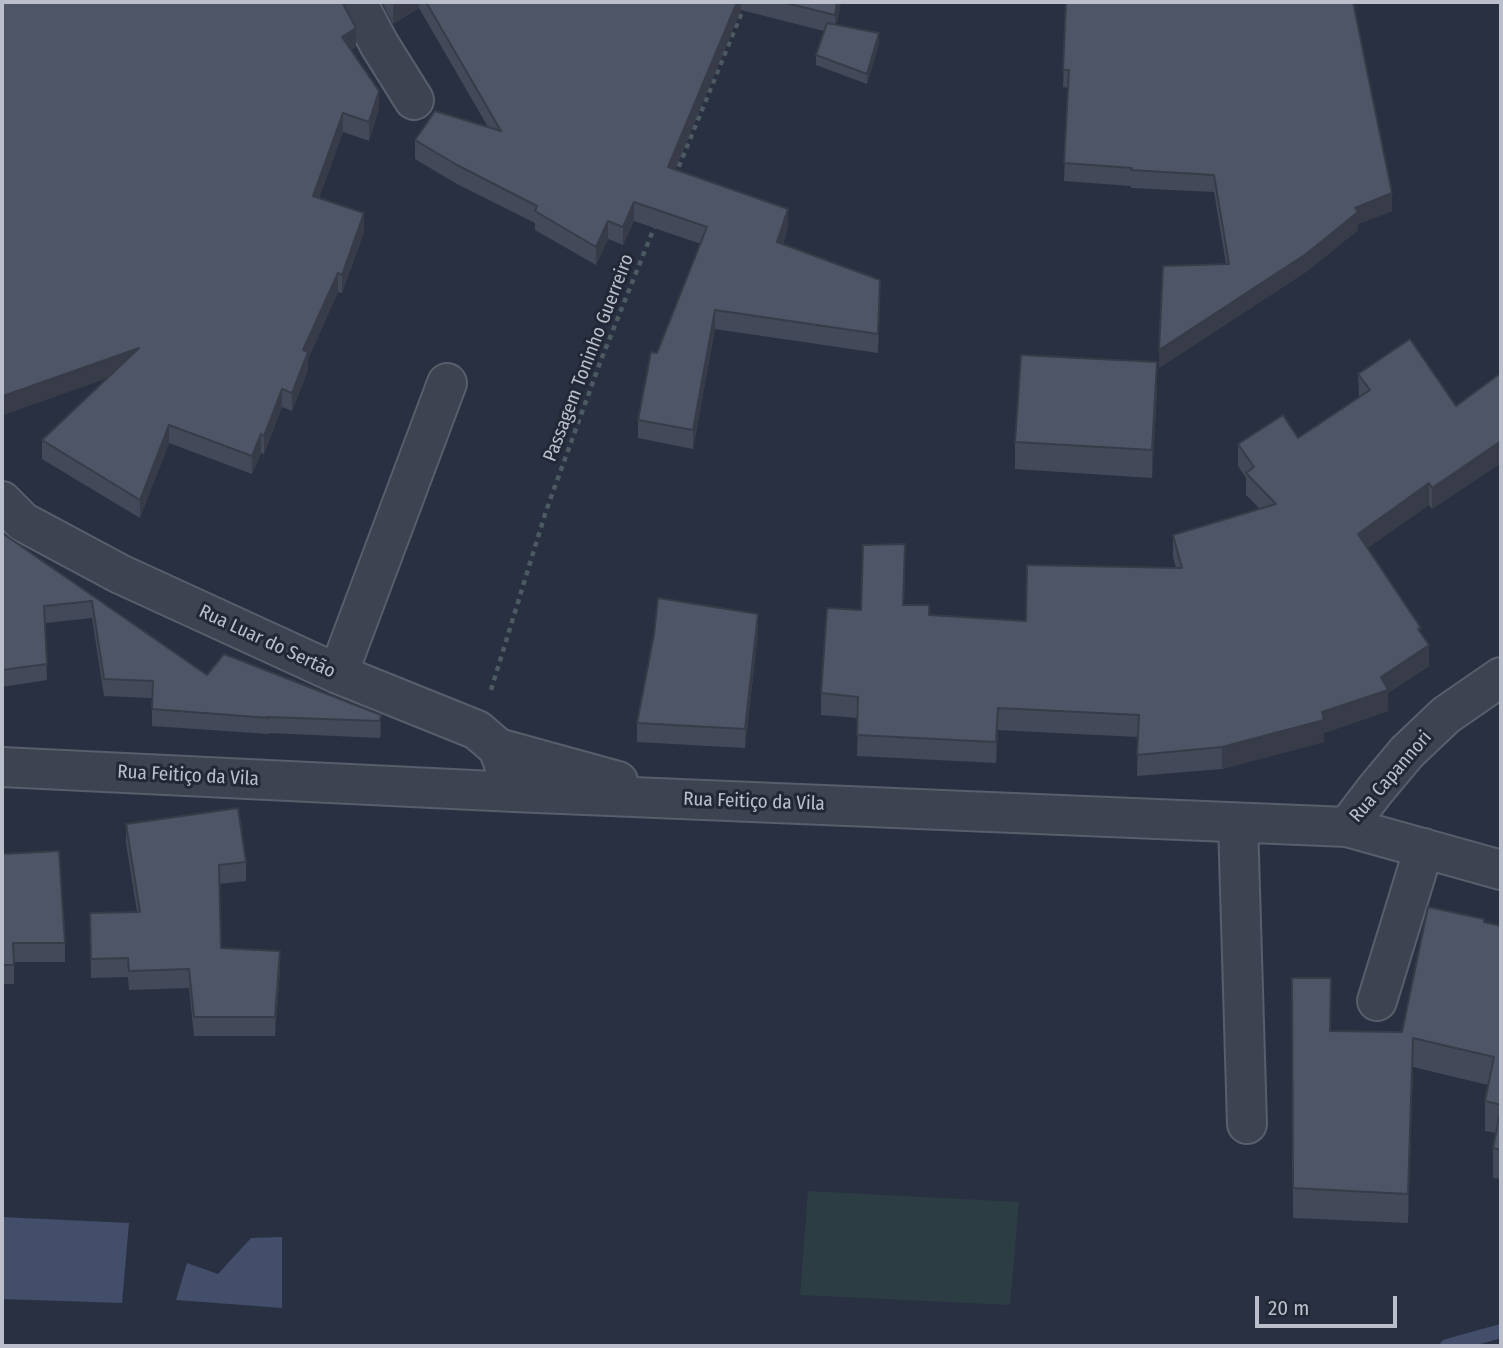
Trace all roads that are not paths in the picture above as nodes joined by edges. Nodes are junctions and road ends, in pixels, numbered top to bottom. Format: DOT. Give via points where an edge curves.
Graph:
graph roads {
  1 [pos="357,2"];
  2 [pos="414,100"];
  3 [pos="447,383"];
  4 [pos="2,502"];
  5 [pos="338,674"];
  6 [pos="1501,677"];
  7 [pos="488,739"];
  8 [pos="2,767"];
  9 [pos="514,792"];
  10 [pos="684,799"];
  11 [pos="1238,823"];
  12 [pos="1347,827"];
  13 [pos="1424,848"];
  14 [pos="1501,870"];
  15 [pos="1377,1001"];
  16 [pos="1247,1124"];
  1 -- 2 [label="street"];
  3 -- 5 [label="street"];
  4 -- 5 [label="street, Rua Luar do Sertão" via="23,522 120,574"];
  5 -- 7 [label="street, Rua Luar do Sertão"];
  6 -- 12 [label="street, Rua Capannori" via="1446,715 1407,752"];
  7 -- 9 [label="street"];
  7 -- 10 [label="street, Rua Luar do Sertão"];
  8 -- 9 [label="street, Rua Feitiço da Vila"];
  9 -- 10 [label="street, Rua Feitiço da Vila"];
  10 -- 11 [label="street, Rua Feitiço da Vila"];
  11 -- 12 [label="street, Rua Feitiço da Vila"];
  11 -- 16 [label="street"];
  12 -- 13 [label="street, Rua Feitiço da Vila"];
  13 -- 14 [label="street, Rua Feitiço da Vila"];
  13 -- 15 [label="street"];
}
